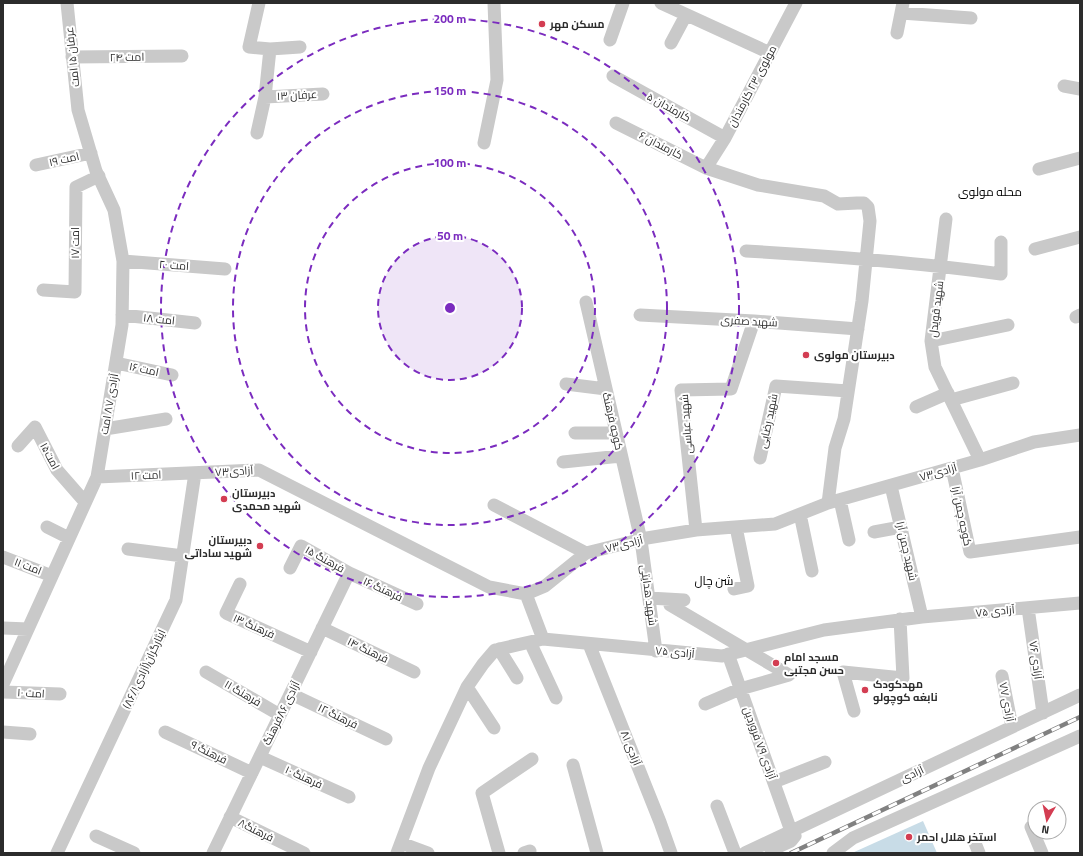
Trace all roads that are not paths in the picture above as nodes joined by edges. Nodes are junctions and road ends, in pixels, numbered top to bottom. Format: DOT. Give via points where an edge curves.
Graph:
graph roads {
  1 [pos="67,3"];
  2 [pos="259,3"];
  3 [pos="494,3"];
  4 [pos="623,3"];
  5 [pos="661,3"];
  6 [pos="796,3"];
  7 [pos="902,8"];
  8 [pos="686,15"];
  9 [pos="971,18"];
  10 [pos="897,33"];
  11 [pos="610,40"];
  12 [pos="671,43"];
  13 [pos="300,47"];
  14 [pos="270,49"];
  15 [pos="770,53"];
  16 [pos="182,56"];
  17 [pos="72,57"];
  18 [pos="613,76"];
  19 [pos="1064,86"];
  20 [pos="1080,89"];
  21 [pos="323,94"];
  22 [pos="265,97"];
  23 [pos="78,110"];
  24 [pos="616,122"];
  25 [pos="257,133"];
  26 [pos="725,138"];
  27 [pos="484,143"];
  28 [pos="91,153"];
  29 [pos="1080,158"];
  30 [pos="36,166"];
  31 [pos="706,168"];
  32 [pos="1039,169"];
  33 [pos="99,176"];
  34 [pos="946,220"];
  35 [pos="1079,241"];
  36 [pos="1001,242"];
  37 [pos="1035,249"];
  38 [pos="746,251"];
  39 [pos="866,259"];
  40 [pos="123,261"];
  41 [pos="941,265"];
  42 [pos="225,269"];
  43 [pos="44,290"];
  44 [pos="586,302"];
  45 [pos="122,315"];
  46 [pos="640,316"];
  47 [pos="754,321"];
  48 [pos="195,323"];
  49 [pos="1008,325"];
  50 [pos="858,329"];
  51 [pos="931,341"];
  52 [pos="116,363"];
  53 [pos="172,375"];
  54 [pos="1013,383"];
  55 [pos="566,384"];
  56 [pos="606,389"];
  57 [pos="848,391"];
  58 [pos="949,397"];
  59 [pos="916,407"];
  60 [pos="166,418"];
  61 [pos="105,429"];
  62 [pos="616,432"];
  63 [pos="575,433"];
  64 [pos="1080,434"];
  65 [pos="18,446"];
  66 [pos="621,456"];
  67 [pos="760,458"];
  68 [pos="980,460"];
  69 [pos="563,462"];
  70 [pos="952,468"];
  71 [pos="195,473"];
  72 [pos="97,476"];
  73 [pos="891,486"];
  74 [pos="85,502"];
  75 [pos="834,502"];
  76 [pos="494,505"];
  77 [pos="800,514"];
  78 [pos="47,527"];
  79 [pos="736,527"];
  80 [pos="901,527"];
  81 [pos="696,530"];
  82 [pos="874,532"];
  83 [pos="1080,537"];
  84 [pos="69,538"];
  85 [pos="640,540"];
  86 [pos="849,540"];
  87 [pos="128,548"];
  88 [pos="586,554"];
  89 [pos="183,556"];
  90 [pos="3,557"];
  91 [pos="290,568"];
  92 [pos="812,571"];
  93 [pos="349,573"];
  94 [pos="52,576"];
  95 [pos="240,584"];
  96 [pos="734,589"];
  97 [pos="526,594"];
  98 [pos="649,598"];
  99 [pos="684,600"];
  100 [pos="1080,603"];
  101 [pos="417,604"];
  102 [pos="670,605"];
  103 [pos="1028,608"];
  104 [pos="922,617"];
  105 [pos="900,620"];
  106 [pos="3,628"];
  107 [pos="322,628"];
  108 [pos="28,629"];
  109 [pos="543,639"];
  110 [pos="530,642"];
  111 [pos="589,644"];
  112 [pos="498,649"];
  113 [pos="656,651"];
  114 [pos="311,652"];
  115 [pos="728,654"];
  116 [pos="206,672"];
  117 [pos="414,672"];
  118 [pos="1002,676"];
  119 [pos="517,678"];
  120 [pos="3,684"];
  121 [pos="467,687"];
  122 [pos="740,689"];
  123 [pos="3,692"];
  124 [pos="60,694"];
  125 [pos="291,694"];
  126 [pos="1080,695"];
  127 [pos="556,698"];
  128 [pos="706,704"];
  129 [pos="854,710"];
  130 [pos="1043,713"];
  131 [pos="280,715"];
  132 [pos="1012,727"];
  133 [pos="494,728"];
  134 [pos="3,732"];
  135 [pos="165,732"];
  136 [pos="30,734"];
  137 [pos="1080,736"];
  138 [pos="386,739"];
  139 [pos="260,757"];
  140 [pos="532,760"];
  141 [pos="825,762"];
  142 [pos="573,765"];
  143 [pos="252,773"];
  144 [pos="774,782"];
  145 [pos="349,797"];
  146 [pos="717,806"];
  147 [pos="230,817"];
  148 [pos="791,831"];
  149 [pos="96,836"];
  150 [pos="1036,840"];
  151 [pos="399,848"];
  152 [pos="57,853"];
  153 [pos="134,853"];
  154 [pos="213,853"];
  155 [pos="304,853"];
  156 [pos="428,853"];
  157 [pos="499,853"];
  158 [pos="597,853"];
  159 [pos="670,853"];
  160 [pos="735,853"];
  161 [pos="745,853"];
  162 [pos="765,853"];
  163 [pos="833,853"];
  164 [pos="1042,853"];
  1 -- 17 [label="street, عرفان ۱۵ امت"];
  2 -- 14 [label="street" via="249,47"];
  3 -- 27 [label="street" via="497,80"];
  4 -- 11 [label="street"];
  5 -- 8 [label="street"];
  6 -- 15 [label="street, مولوی ۲۳ کارمندان"];
  7 -- 9 [label="street"];
  7 -- 10 [label="street"];
  8 -- 12 [label="street"];
  8 -- 15 [label="street"];
  13 -- 14 [label="street"];
  14 -- 22 [label="street, عرفان ۱۳"];
  15 -- 26 [label="street, مولوی ۲۳ کارمندان"];
  16 -- 17 [label="street, امت ۲۴"];
  17 -- 23 [label="street, عرفان ۱۵ امت"];
  18 -- 26 [label="street, کارمندان ۵"];
  19 -- 20 [label="street"];
  21 -- 22 [label="street, عرفان ۱۳"];
  22 -- 25 [label="street"];
  23 -- 28 [label="street, آزادی ۸۷ امت"];
  24 -- 31 [label="street, کارمندان ۶"];
  26 -- 31 [label="street, مولوی ۲۳ کارمندان"];
  28 -- 30 [label="street, امت ۱۹"];
  28 -- 33 [label="street, آزادی ۸۷ امت"];
  29 -- 32 [label="street"];
  31 -- 39 [label="street, کارمندان ۶" via="758,186 824,196 838,204 864,203 868,207 870,221"];
  33 -- 40 [label="street, آزادی ۸۷ امت" via="114,210"];
  33 -- 43 [label="street, امت ۱۷" via="76,187 75,292"];
  34 -- 41 [label="street, شهید قویدل"];
  35 -- 37 [label="street"];
  36 -- 41 [label="street" via="1001,274"];
  38 -- 39 [label="street"];
  39 -- 41 [label="street"];
  39 -- 50 [label="street"];
  40 -- 42 [label="street, امت ۲۰"];
  40 -- 45 [label="street, آزادی ۸۷ امت"];
  41 -- 51 [label="street, شهید قویدل"];
  44 -- 56 [label="street, کوچه فرهنگ"];
  45 -- 48 [label="street, امت ۱۸"];
  45 -- 52 [label="street, آزادی ۸۷ امت"];
  46 -- 47 [label="street, شهید صفری"];
  47 -- 50 [label="street, شهید صفری"];
  47 -- 81 [label="street, شهید عباسی" via="731,390 681,390"];
  49 -- 51 [label="street"];
  50 -- 57 [label="street"];
  51 -- 58 [label="street, شهید قویدل" via="935,367"];
  52 -- 53 [label="street, امت ۱۶"];
  52 -- 61 [label="street, آزادی ۸۷ امت"];
  54 -- 58 [label="street"];
  55 -- 56 [label="street"];
  56 -- 62 [label="street, کوچه فرهنگ"];
  57 -- 67 [label="street, شهید رضایی" via="776,386"];
  57 -- 75 [label="street" via="844,419 835,448"];
  58 -- 59 [label="street"];
  58 -- 68 [label="street, شهید قویدل"];
  60 -- 61 [label="street"];
  61 -- 72 [label="street, آزادی ۸۷ امت"];
  62 -- 63 [label="street"];
  62 -- 66 [label="street, کوچه فرهنگ"];
  64 -- 68 [label="street, آزادی۷۳" via="1034,442"];
  65 -- 74 [label="street, امت۱۵" via="35,427 57,470"];
  66 -- 69 [label="street"];
  66 -- 85 [label="street, کوچه فرهنگ"];
  68 -- 70 [label="street, آزادی۷۳"];
  70 -- 73 [label="street, آزادی۷۳"];
  70 -- 83 [label="street, کوچه چمن آرا" via="970,552"];
  71 -- 72 [label="street, امت ۱۲"];
  71 -- 89 [label="street, ایثارگران(آزادی۸۶/۱)"];
  71 -- 97 [label="street, آزادی۷۳" via="259,470 489,587"];
  72 -- 74 [label="street, آزادی ۸۷ امت"];
  73 -- 75 [label="street, آزادی۷۳"];
  73 -- 80 [label="street, شهید چمن آرا"];
  74 -- 84 [label="street, آزادی ۸۷ امت"];
  75 -- 77 [label="street, آزادی۷۳"];
  75 -- 86 [label="street"];
  76 -- 88 [label="street"];
  77 -- 79 [label="street, آزادی۷۳" via="775,524"];
  77 -- 92 [label="street"];
  78 -- 84 [label="street"];
  79 -- 81 [label="street, آزادی۷۳"];
  79 -- 96 [label="street" via="748,586"];
  80 -- 82 [label="street"];
  80 -- 104 [label="street, شهید چمن آرا"];
  81 -- 85 [label="street, آزادی۷۳"];
  84 -- 94 [label="street, آزادی ۸۷ امت"];
  85 -- 88 [label="street, آزادی۷۳"];
  85 -- 98 [label="street, شهید هدایتی"];
  87 -- 89 [label="street"];
  88 -- 97 [label="street, آزادی۷۳" via="545,586"];
  89 -- 152 [label="street, ایثارگران(آزادی۸۶/۱)" via="176,600"];
  90 -- 94 [label="street, امت ۱۱"];
  91 -- 93 [label="street, فرهنگ ۱۵" via="301,546"];
  93 -- 101 [label="street, فرهنگ ۱۶"];
  93 -- 107 [label="street, آزادی ۸۶فرهنگ"];
  94 -- 108 [label="street, آزادی ۸۷ امت"];
  95 -- 114 [label="street, فرهنگ ۱۳" via="226,613"];
  97 -- 109 [label="street"];
  98 -- 99 [label="street"];
  98 -- 113 [label="street, شهید هدایتی"];
  100 -- 103 [label="street, آزادی ۷۵"];
  102 -- 122 [label="street" via="789,675"];
  103 -- 104 [label="street, آزادی ۷۵"];
  103 -- 130 [label="street, آزادی ۷۶"];
  104 -- 105 [label="street, آزادی ۷۵"];
  105 -- 115 [label="street, آزادی ۷۵" via="824,630"];
  105 -- 129 [label="street" via="903,678 843,672"];
  106 -- 108 [label="street"];
  107 -- 114 [label="street, آزادی ۸۶فرهنگ"];
  107 -- 117 [label="street, فرهنگ ۱۴"];
  108 -- 120 [label="street, آزادی ۸۷ امت"];
  109 -- 110 [label="street, آزادی ۷۵"];
  109 -- 111 [label="street, آزادی ۷۵"];
  110 -- 112 [label="street, آزادی ۷۵"];
  110 -- 127 [label="street"];
  111 -- 113 [label="street, آزادی ۷۵"];
  111 -- 159 [label="street, آزادی ۸۱"];
  112 -- 119 [label="street"];
  112 -- 121 [label="street" via="483,664"];
  113 -- 115 [label="street, آزادی ۷۵" via="722,656"];
  114 -- 125 [label="street, آزادی ۸۶فرهنگ"];
  115 -- 122 [label="street, آزادی ۷۹ فروردین"];
  116 -- 131 [label="street, فرهنگ ۱۱"];
  118 -- 132 [label="street, آزادی ۷۷"];
  121 -- 133 [label="street"];
  121 -- 151 [label="street" via="429,768"];
  122 -- 128 [label="street"];
  122 -- 144 [label="street, آزادی ۷۹ فروردین"];
  123 -- 124 [label="street, امت ۱۰"];
  125 -- 131 [label="street, آزادی ۸۶فرهنگ"];
  125 -- 138 [label="street, فرهنگ ۱۲"];
  126 -- 130 [label="street, آزادی"];
  130 -- 132 [label="street, آزادی"];
  131 -- 139 [label="street, آزادی ۸۶فرهنگ"];
  132 -- 148 [label="street, آزادی"];
  134 -- 136 [label="street"];
  135 -- 143 [label="street, فرهنگ ۹"];
  137 -- 163 [label="street" via="853,838"];
  139 -- 143 [label="street, آزادی ۸۶فرهنگ"];
  139 -- 145 [label="street, فرهنگ ۱۰"];
  140 -- 157 [label="street" via="482,793"];
  141 -- 144 [label="street"];
  142 -- 158 [label="street"];
  143 -- 147 [label="street, آزادی ۸۶فرهنگ"];
  144 -- 148 [label="street, آزادی ۷۹ فروردین"];
  146 -- 160 [label="street"];
  147 -- 154 [label="street, آزادی ۸۶فرهنگ"];
  147 -- 155 [label="street, فرهنگ۸"];
  148 -- 161 [label="street, آزادی"];
  148 -- 162 [label="street" via="795,836 791,841"];
  149 -- 153 [label="street"];
  150 -- 164 [label="street"];
  151 -- 156 [label="street"];
}
